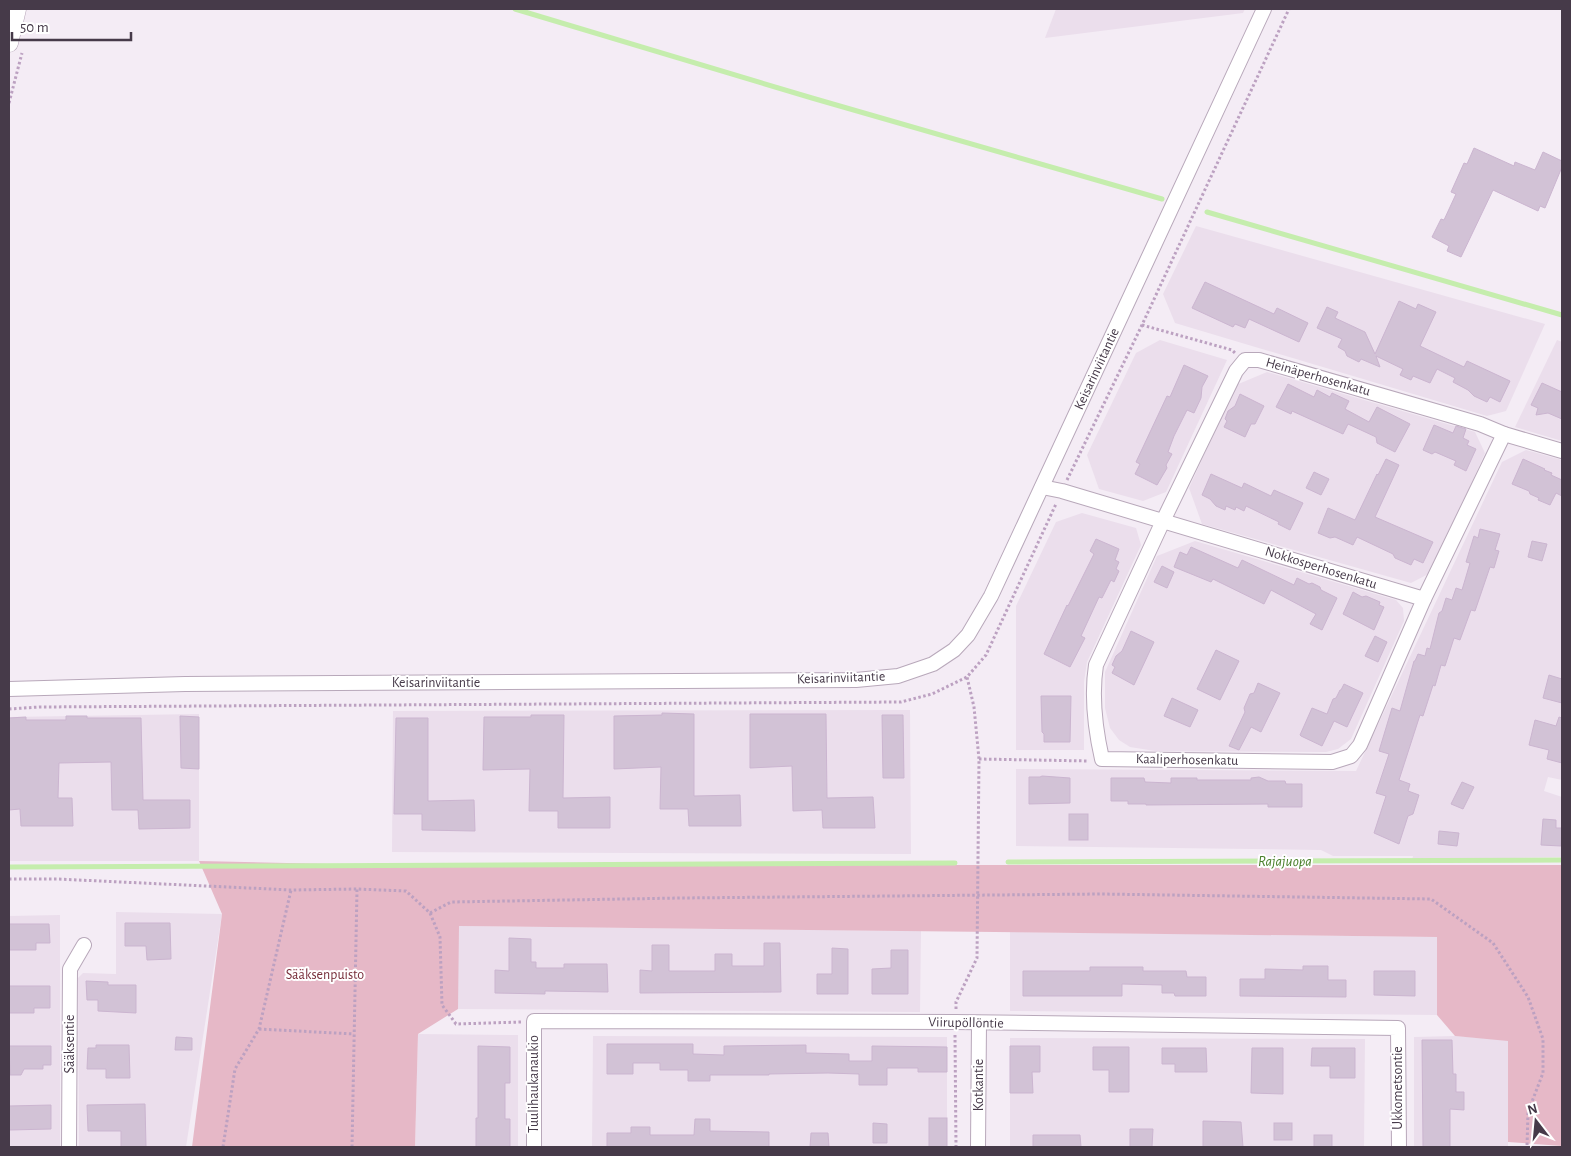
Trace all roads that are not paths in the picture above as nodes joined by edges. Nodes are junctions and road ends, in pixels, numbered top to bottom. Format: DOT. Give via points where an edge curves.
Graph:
graph roads {
  1 [pos="18,9"];
  2 [pos="1264,9"];
  3 [pos="9,44"];
  4 [pos="1504,434"];
  5 [pos="1562,451"];
  6 [pos="1042,487"];
  7 [pos="1163,521"];
  8 [pos="1424,599"];
  9 [pos="9,689"];
  10 [pos="84,945"];
  11 [pos="534,1021"];
  12 [pos="979,1023"];
  13 [pos="1398,1028"];
  14 [pos="69,1147"];
  15 [pos="534,1147"];
  16 [pos="978,1147"];
  17 [pos="1399,1147"];
  1 -- 3 [label="street"];
  2 -- 6 [label="street, Keisarinviitantie"];
  4 -- 5 [label="street, Heinäperhosenkatu"];
  4 -- 7 [label="street, Heinäperhosenkatu" via="1480,424 1278,365 1245,360 1236,370"];
  4 -- 8 [label="street"];
  6 -- 7 [label="street, Nokkosperhosenkatu"];
  6 -- 9 [label="street, Keisarinviitantie" via="991,596 968,635 954,650 933,664 898,676 856,680 194,684"];
  7 -- 8 [label="street, Nokkosperhosenkatu"];
  7 -- 8 [label="street, Kaaliperhosenkatu" via="1096,665 1093,683 1096,730 1102,759 1332,762 1351,756 1360,745"];
  10 -- 14 [label="street, Sääksentie" via="70,969"];
  11 -- 12 [label="street, Viirupöllöntie"];
  11 -- 15 [label="street, Tuulihaukanaukio"];
  12 -- 13 [label="street, Viirupöllöntie"];
  12 -- 16 [label="street, Kotkantie"];
  13 -- 17 [label="street, Ukkometsontie"];
}
